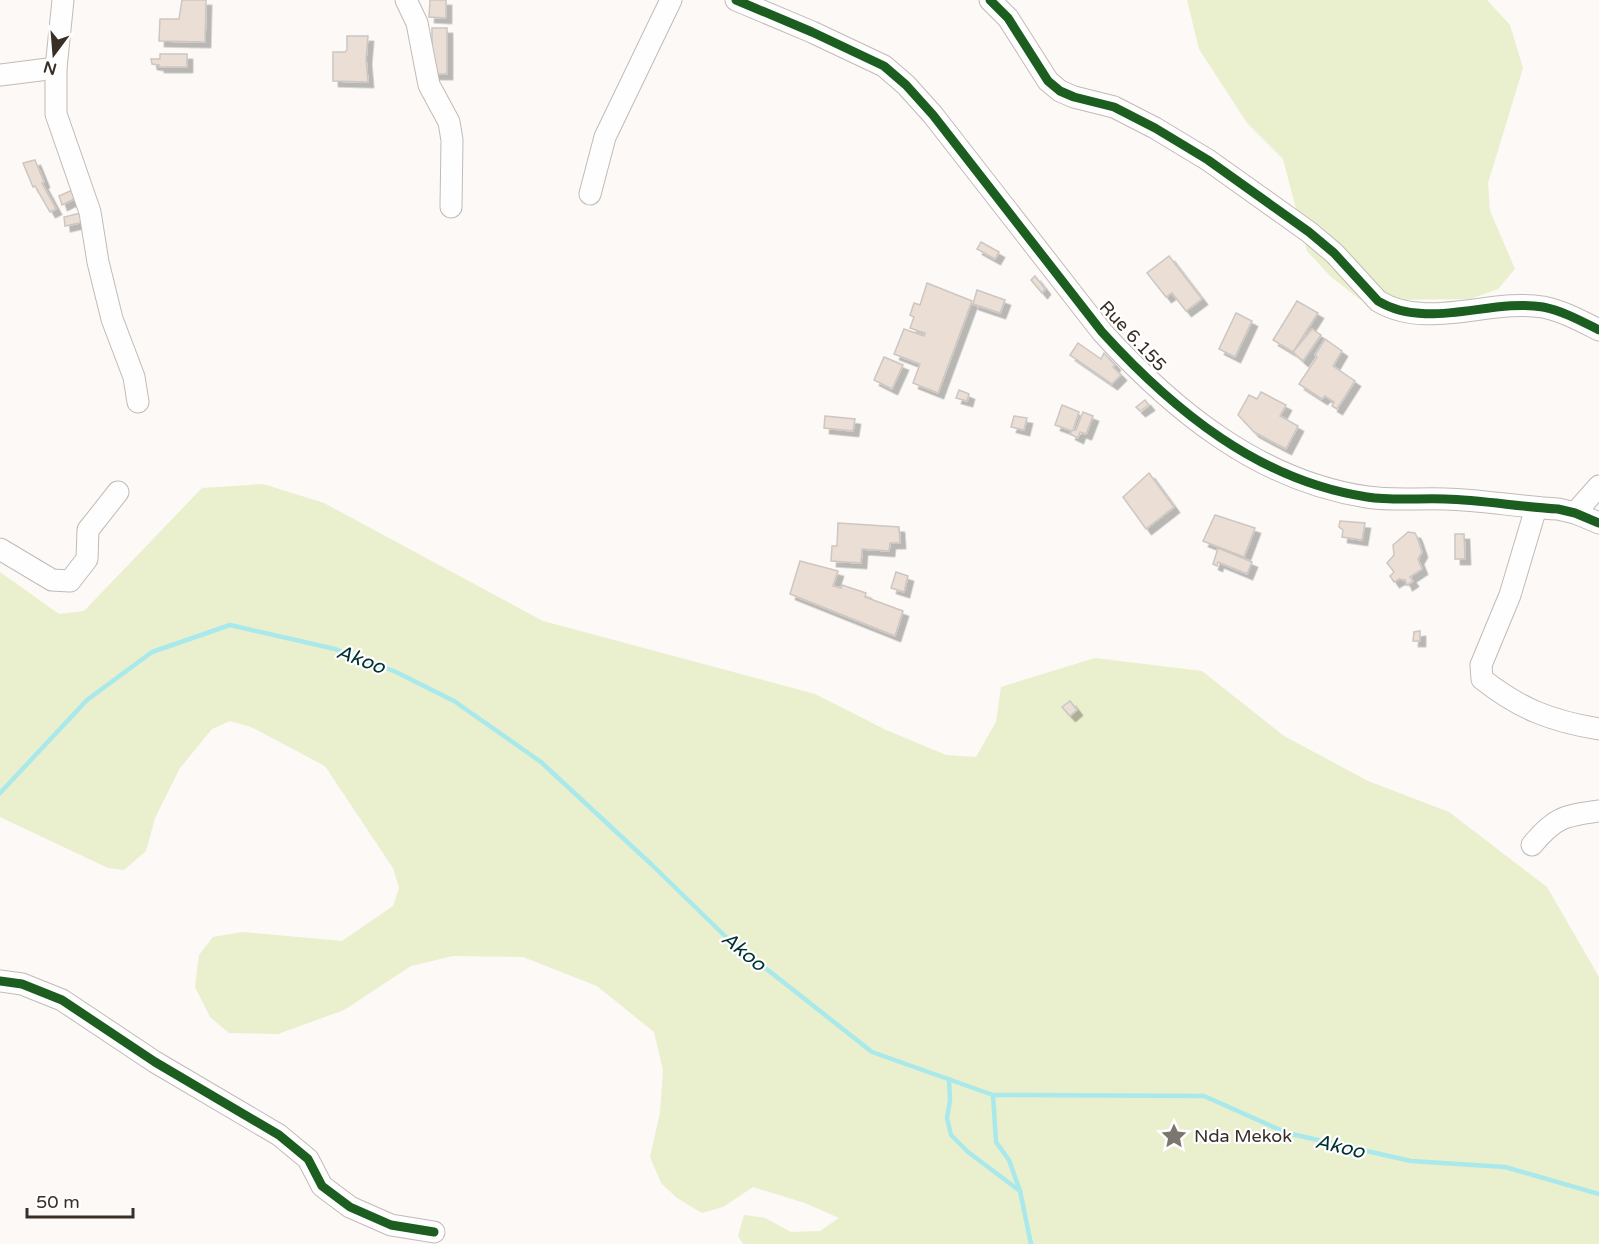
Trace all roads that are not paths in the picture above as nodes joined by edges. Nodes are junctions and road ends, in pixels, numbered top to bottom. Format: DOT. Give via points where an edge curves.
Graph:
graph roads {
  1 [pos="63,0"];
  2 [pos="406,0"];
  3 [pos="671,0"];
  4 [pos="736,0"];
  5 [pos="990,0"];
  6 [pos="56,68"];
  7 [pos="0,75"];
  8 [pos="590,194"];
  9 [pos="451,207"];
  10 [pos="1599,330"];
  11 [pos="138,402"];
  12 [pos="1599,486"];
  13 [pos="118,492"];
  14 [pos="1536,508"];
  15 [pos="1575,513"];
  16 [pos="1599,523"];
  17 [pos="0,549"];
  18 [pos="1599,729"];
  19 [pos="1599,811"];
  20 [pos="1532,845"];
  21 [pos="0,981"];
  22 [pos="434,1232"];
  1 -- 6 [label="street"];
  2 -- 9 [label="street" via="417,23 429,86 449,122"];
  3 -- 8 [label="street" via="605,137"];
  4 -- 14 [label="street, Rue 6.155" via="884,66 933,115 1102,332 1214,435 1269,466 1332,490 1391,500 1444,499"];
  5 -- 10 [label="street" via="1008,18 1048,81 1060,91 1114,107 1208,160 1309,232 1386,306 1433,315 1542,307 1571,315"];
  6 -- 7 [label="street"];
  6 -- 11 [label="street" via="56,114 90,212 112,319 134,377"];
  12 -- 15 [label="street"];
  13 -- 17 [label="street" via="88,530 87,559 70,581 52,580"];
  14 -- 15 [label="street, Rue 6.155"];
  14 -- 18 [label="street" via="1510,595 1481,665 1482,679 1526,709"];
  15 -- 16 [label="street, Rue 6.155"];
  19 -- 20 [label="street" via="1567,815 1546,828"];
  21 -- 22 [label="street" via="22,984 62,1000 155,1062 279,1135 308,1159 322,1186 350,1208 392,1225"];
}
